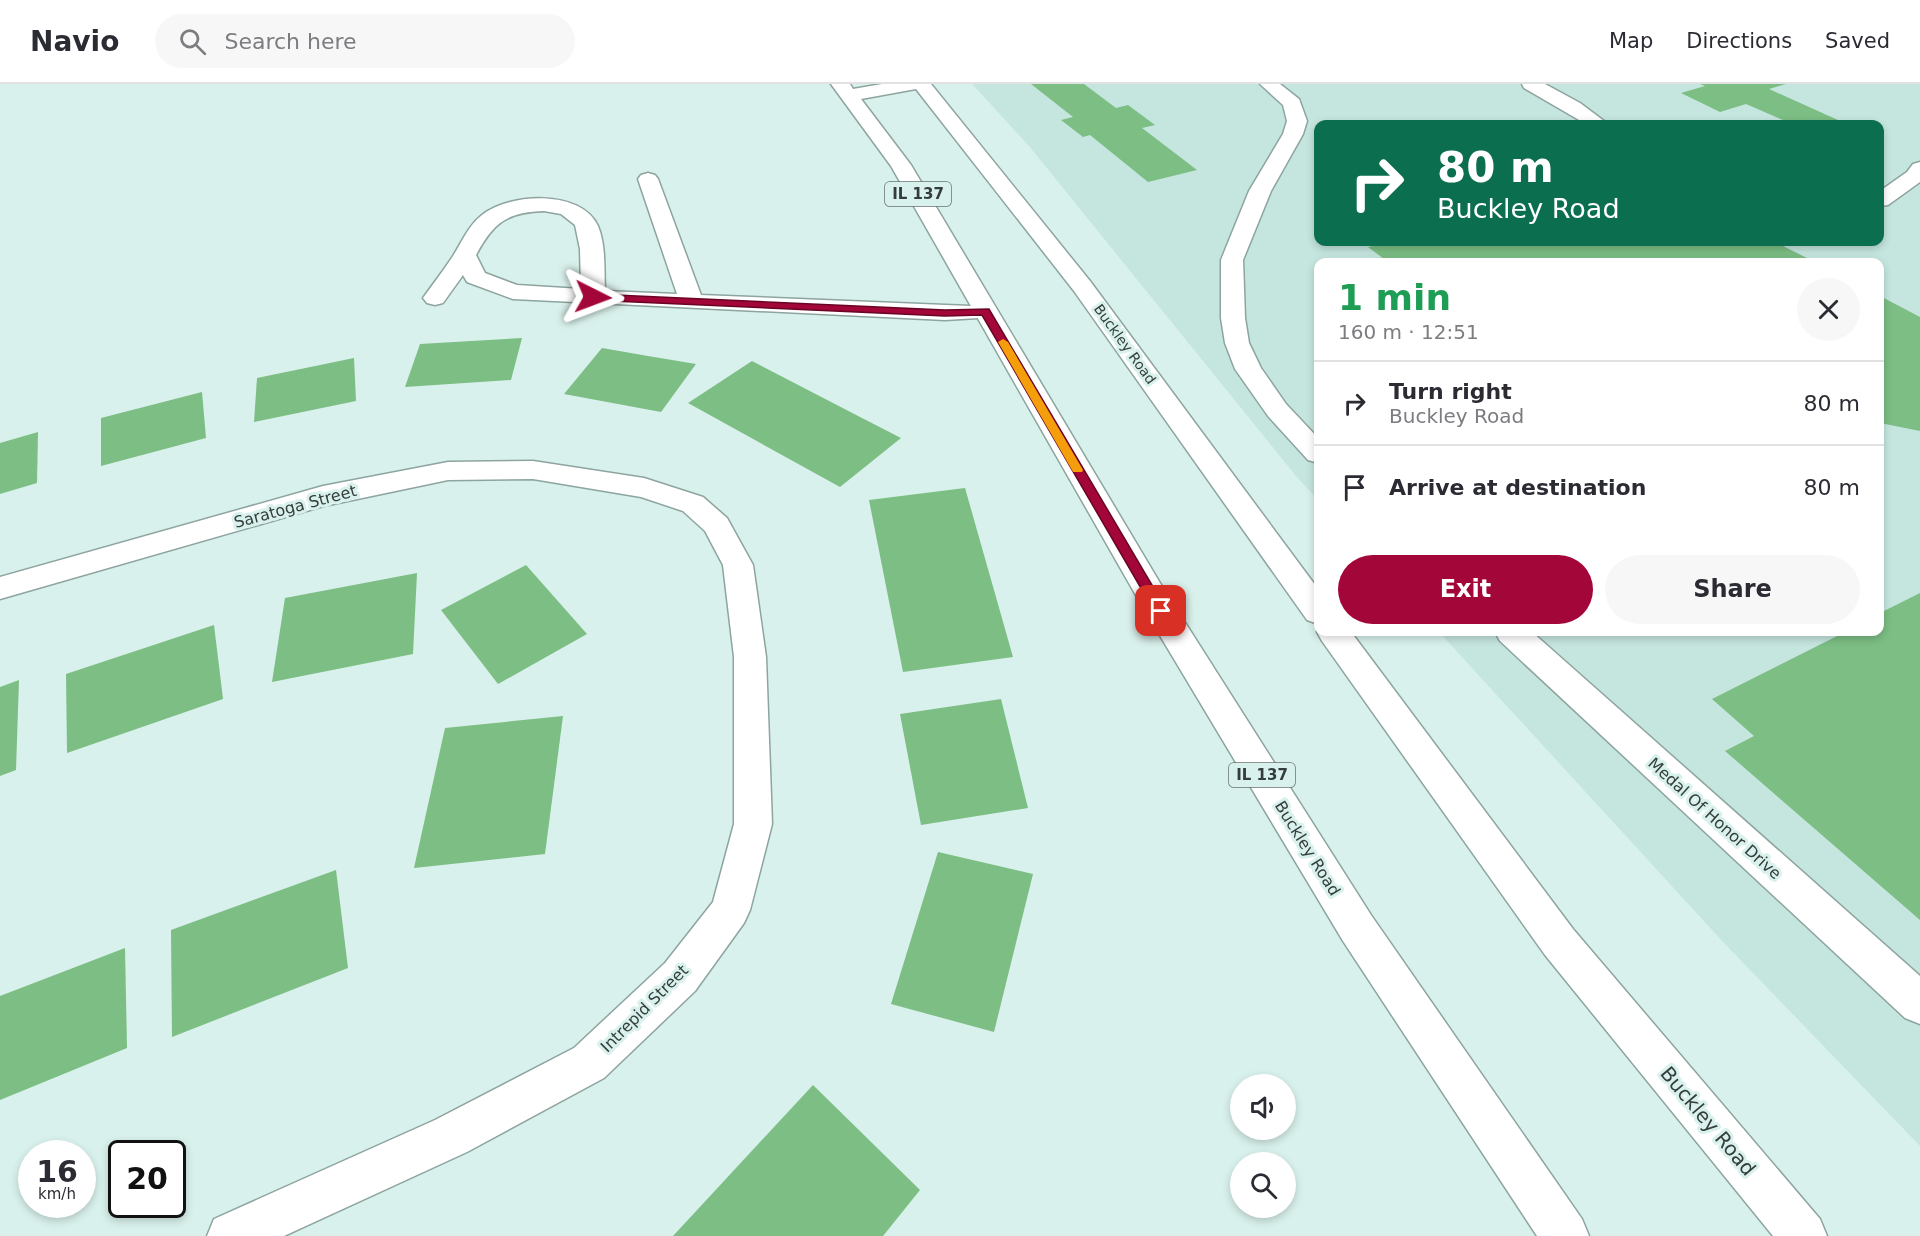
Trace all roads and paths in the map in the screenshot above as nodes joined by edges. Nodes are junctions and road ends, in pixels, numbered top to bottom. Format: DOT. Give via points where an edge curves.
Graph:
graph roads {
  1 [pos="915,84"];
  2 [pos="921,84"];
  3 [pos="1269,84"];
  4 [pos="1531,84"];
  5 [pos="844,90"];
  6 [pos="1592,120"];
  7 [pos="1920,168"];
  8 [pos="648,179"];
  9 [pos="1884,197"];
  10 [pos="465,255"];
  11 [pos="593,297"];
  12 [pos="435,298"];
  13 [pos="691,301"];
  14 [pos="986,312"];
  15 [pos="1314,450"];
  16 [pos="597,480"];
  17 [pos="0,588"];
  18 [pos="1314,606"];
  19 [pos="1336,636"];
  20 [pos="1515,636"];
  21 [pos="1920,1004"];
  22 [pos="231,1236"];
  23 [pos="1564,1236"];
  24 [pos="1803,1236"];
  1 -- 5 [label="main road"];
  2 -- 18 [label="main road, Buckley Road" via="1083,286"];
  3 -- 15 [label="main road" via="1292,103 1297,121 1293,135 1260,191 1232,261 1233,318 1237,344 1248,369 1277,410"];
  4 -- 6 [label="main road"];
  5 -- 14 [label="main road, Buckley Road / IL 137" via="901,165"];
  7 -- 9 [label="main road" via="1915,176"];
  8 -- 13 [label="main road"];
  10 -- 11 [label="main road" via="475,277 513,292"];
  10 -- 11 [label="main road" via="477,233 496,215 526,205 551,204 573,212 586,224"];
  10 -- 12 [label="main road"];
  11 -- 13 [label="main road"];
  13 -- 14 [label="main road"];
  14 -- 23 [label="main road, Buckley Road / IL 137" via="1149,591 1357,928"];
  16 -- 17 [label="main road, Saratoga Street" via="533,470 448,471 323,496"];
  16 -- 22 [label="main road, Intrepid Street" via="644,488 693,504 717,525 738,565 750,657 753,824 730,910 680,977 588,1063 451,1136"];
  19 -- 24 [label="main road, Buckley Road" via="1559,942"];
  20 -- 21 [label="main road, Medal Of Honor Drive"];
}
